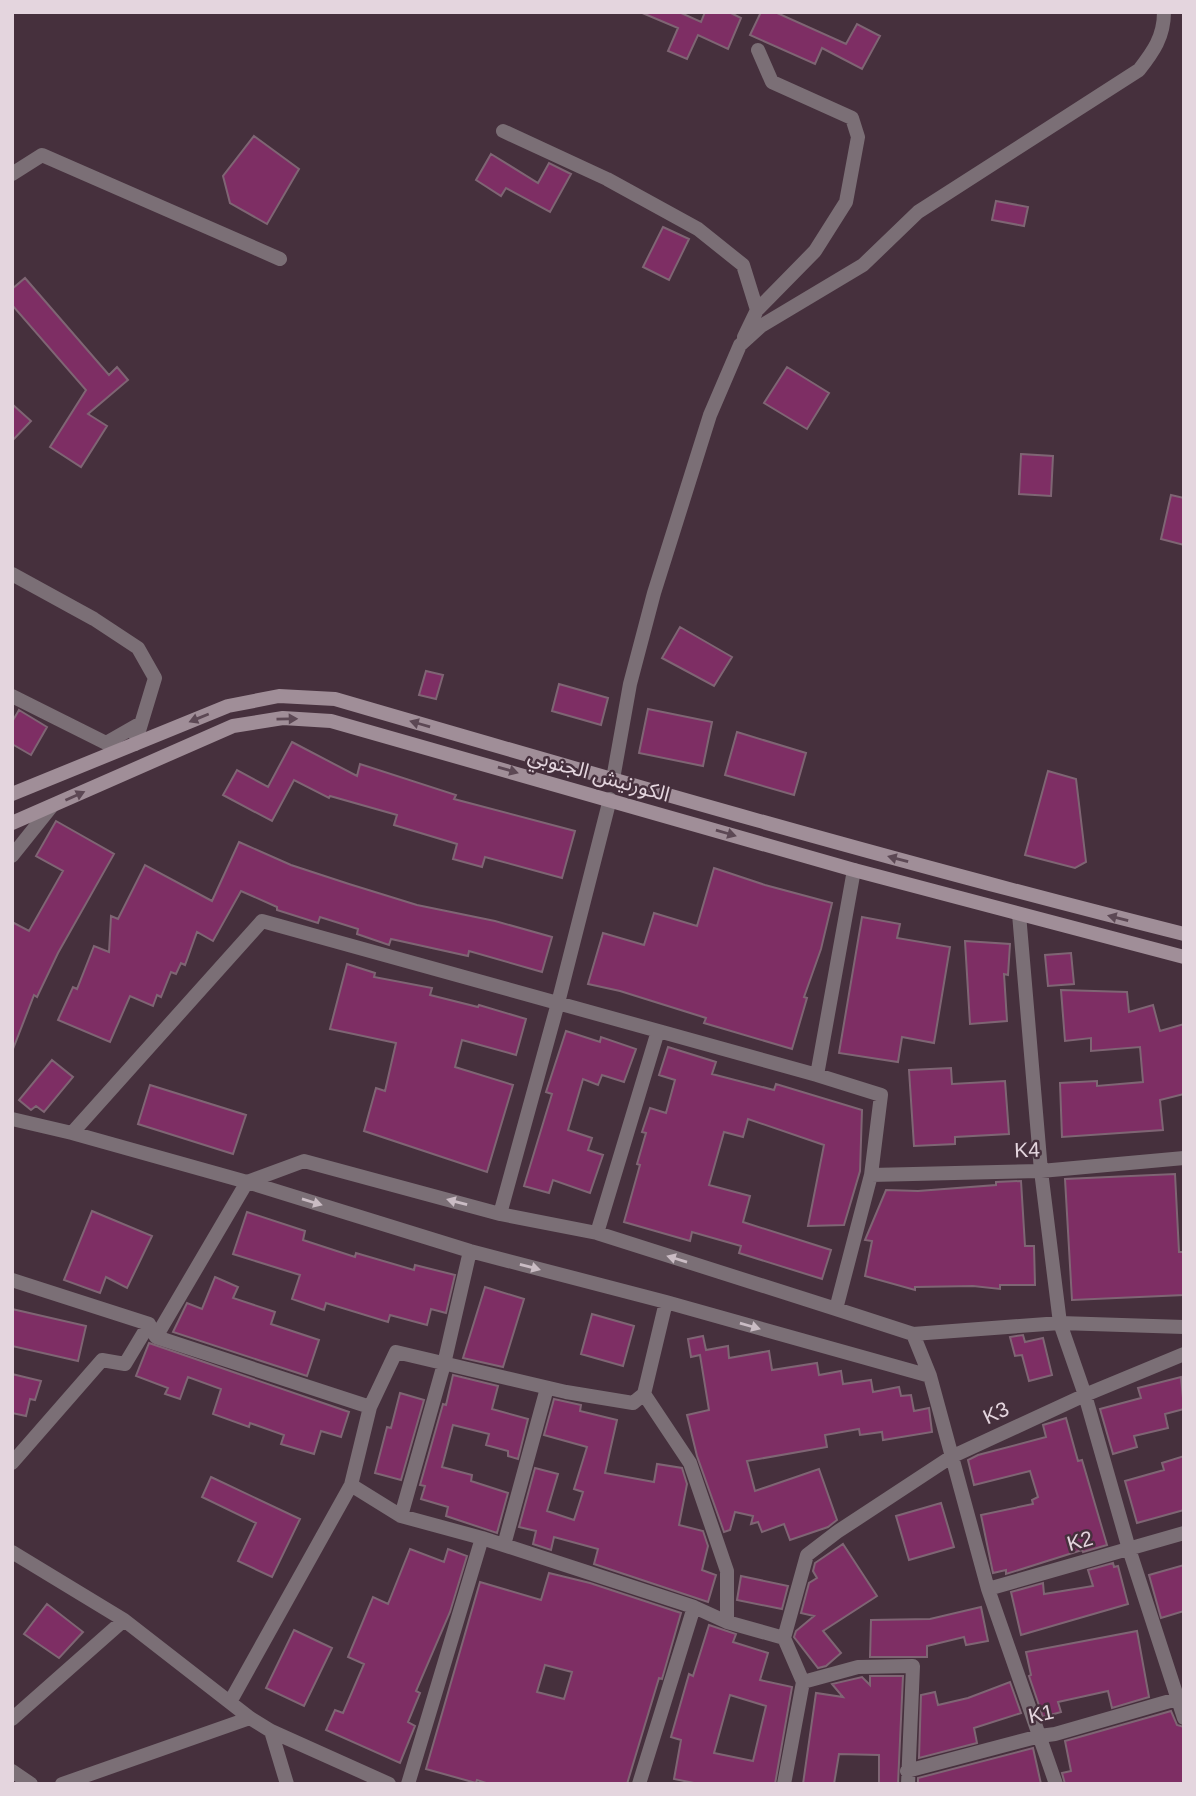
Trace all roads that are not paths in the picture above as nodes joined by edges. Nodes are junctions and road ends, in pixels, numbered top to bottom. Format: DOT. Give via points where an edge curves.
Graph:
graph roads {
  1 [pos="1164,12"];
  2 [pos="758,50"];
  3 [pos="503,131"];
  4 [pos="12,174"];
  5 [pos="280,259"];
  6 [pos="758,310"];
  7 [pos="740,345"];
  8 [pos="12,574"];
  9 [pos="12,696"];
  10 [pos="141,723"];
  11 [pos="135,744"];
  12 [pos="613,779"];
  13 [pos="12,794"];
  14 [pos="610,799"];
  15 [pos="52,806"];
  16 [pos="12,823"];
  17 [pos="12,856"];
  18 [pos="854,870"];
  19 [pos="1019,914"];
  20 [pos="1184,934"];
  21 [pos="1184,957"];
  22 [pos="558,1003"];
  23 [pos="658,1031"];
  24 [pos="817,1075"];
  25 [pos="12,1119"];
  26 [pos="72,1133"];
  27 [pos="1184,1158"];
  28 [pos="1041,1171"];
  29 [pos="872,1175"];
  30 [pos="247,1182"];
  31 [pos="500,1214"];
  32 [pos="597,1233"];
  33 [pos="470,1251"];
  34 [pos="12,1280"];
  35 [pos="666,1302"];
  36 [pos="836,1309"];
  37 [pos="1060,1323"];
  38 [pos="1184,1327"];
  39 [pos="153,1330"];
  40 [pos="913,1334"];
  41 [pos="1184,1354"];
  42 [pos="444,1364"];
  43 [pos="930,1376"];
  44 [pos="547,1388"];
  45 [pos="644,1394"];
  46 [pos="1085,1395"];
  47 [pos="370,1407"];
  48 [pos="951,1457"];
  49 [pos="12,1463"];
  50 [pos="351,1485"];
  51 [pos="401,1517"];
  52 [pos="1184,1533"];
  53 [pos="482,1538"];
  54 [pos="504,1545"];
  55 [pos="1129,1549"];
  56 [pos="12,1552"];
  57 [pos="988,1589"];
  58 [pos="694,1607"];
  59 [pos="124,1620"];
  60 [pos="727,1622"];
  61 [pos="784,1638"];
  62 [pos="803,1682"];
  63 [pos="1181,1697"];
  64 [pos="230,1702"];
  65 [pos="250,1718"];
  66 [pos="1184,1718"];
  67 [pos="12,1719"];
  68 [pos="271,1731"];
  69 [pos="1040,1735"];
  70 [pos="12,1771"];
  71 [pos="908,1777"];
  72 [pos="30,1784"];
  73 [pos="62,1784"];
  74 [pos="286,1784"];
  75 [pos="389,1784"];
  76 [pos="408,1784"];
  77 [pos="639,1784"];
  78 [pos="784,1784"];
  79 [pos="1056,1784"];
  1 -- 7 [label="street" via="1158,46 1139,70 918,212 863,265 761,326"];
  2 -- 6 [label="street" via="772,82 852,118 858,137 846,202 815,251"];
  3 -- 6 [label="street" via="607,179 698,229 743,265"];
  4 -- 5 [label="street" via="42,155"];
  6 -- 7 [label="street"];
  7 -- 12 [label="street" via="710,415 654,593 630,684"];
  8 -- 10 [label="street" via="138,649 155,678"];
  9 -- 10 [label="street" via="106,743"];
  10 -- 11 [label="street"];
  12 -- 11 [label="main road, الكورنيش الجنوبي, one-way" via="335,699 279,696 228,706"];
  11 -- 13 [label="main road, الكورنيش الجنوبي"];
  20 -- 12 [label="main road, الكورنيش الجنوبي, one-way"];
  15 -- 14 [label="main road, الكورنيش الجنوبي, one-way" via="233,726 283,718 331,721"];
  14 -- 18 [label="main road, الكورنيش الجنوبي, one-way"];
  14 -- 22 [label="street"];
  15 -- 16 [label="main road, الكورنيش الجنوبي"];
  15 -- 17 [label="street"];
  18 -- 19 [label="main road, الكورنيش الجنوبي"];
  18 -- 24 [label="street"];
  19 -- 21 [label="main road, الكورنيش الجنوبي"];
  19 -- 28 [label="street"];
  22 -- 23 [label="street"];
  22 -- 26 [label="street" via="262,921"];
  22 -- 31 [label="street"];
  23 -- 24 [label="street"];
  23 -- 32 [label="street"];
  24 -- 29 [label="street" via="881,1095"];
  25 -- 26 [label="street"];
  26 -- 30 [label="street"];
  27 -- 28 [label="street, K4"];
  28 -- 29 [label="street, K4"];
  28 -- 37 [label="street"];
  29 -- 36 [label="street"];
  31 -- 30 [label="street, one-way" via="304,1161"];
  30 -- 33 [label="street, one-way"];
  30 -- 39 [label="street"];
  31 -- 32 [label="street"];
  36 -- 32 [label="street, one-way"];
  33 -- 35 [label="street, one-way"];
  33 -- 42 [label="street"];
  34 -- 39 [label="street"];
  35 -- 43 [label="street, one-way"];
  35 -- 45 [label="street"];
  36 -- 40 [label="street"];
  37 -- 38 [label="street"];
  37 -- 40 [label="street"];
  37 -- 46 [label="street"];
  39 -- 47 [label="street"];
  39 -- 49 [label="street" via="125,1364 102,1360"];
  40 -- 43 [label="street"];
  41 -- 46 [label="street, K3"];
  42 -- 44 [label="street"];
  42 -- 47 [label="street" via="396,1352"];
  42 -- 51 [label="street"];
  43 -- 48 [label="street"];
  44 -- 45 [label="street" via="633,1403"];
  44 -- 54 [label="street"];
  45 -- 60 [label="street" via="690,1463 727,1571"];
  46 -- 48 [label="street, K3"];
  46 -- 55 [label="street"];
  47 -- 50 [label="street"];
  48 -- 57 [label="street"];
  48 -- 61 [label="street, K3" via="807,1555"];
  50 -- 51 [label="street"];
  50 -- 64 [label="street"];
  51 -- 53 [label="street"];
  52 -- 55 [label="street, K2"];
  53 -- 54 [label="street"];
  53 -- 76 [label="street"];
  54 -- 58 [label="street"];
  55 -- 57 [label="street, K2"];
  55 -- 63 [label="street"];
  56 -- 59 [label="street"];
  57 -- 69 [label="street"];
  58 -- 60 [label="street"];
  58 -- 77 [label="street"];
  59 -- 64 [label="street"];
  59 -- 67 [label="street"];
  60 -- 61 [label="street"];
  61 -- 62 [label="street"];
  62 -- 71 [label="street" via="858,1667 913,1666"];
  62 -- 78 [label="street"];
  63 -- 66 [label="street"];
  63 -- 69 [label="street, K1"];
  64 -- 65 [label="street"];
  65 -- 68 [label="street"];
  65 -- 73 [label="street"];
  68 -- 74 [label="street"];
  68 -- 75 [label="street"];
  69 -- 71 [label="street, K1"];
  69 -- 79 [label="street"];
  70 -- 72 [label="street"];
}
